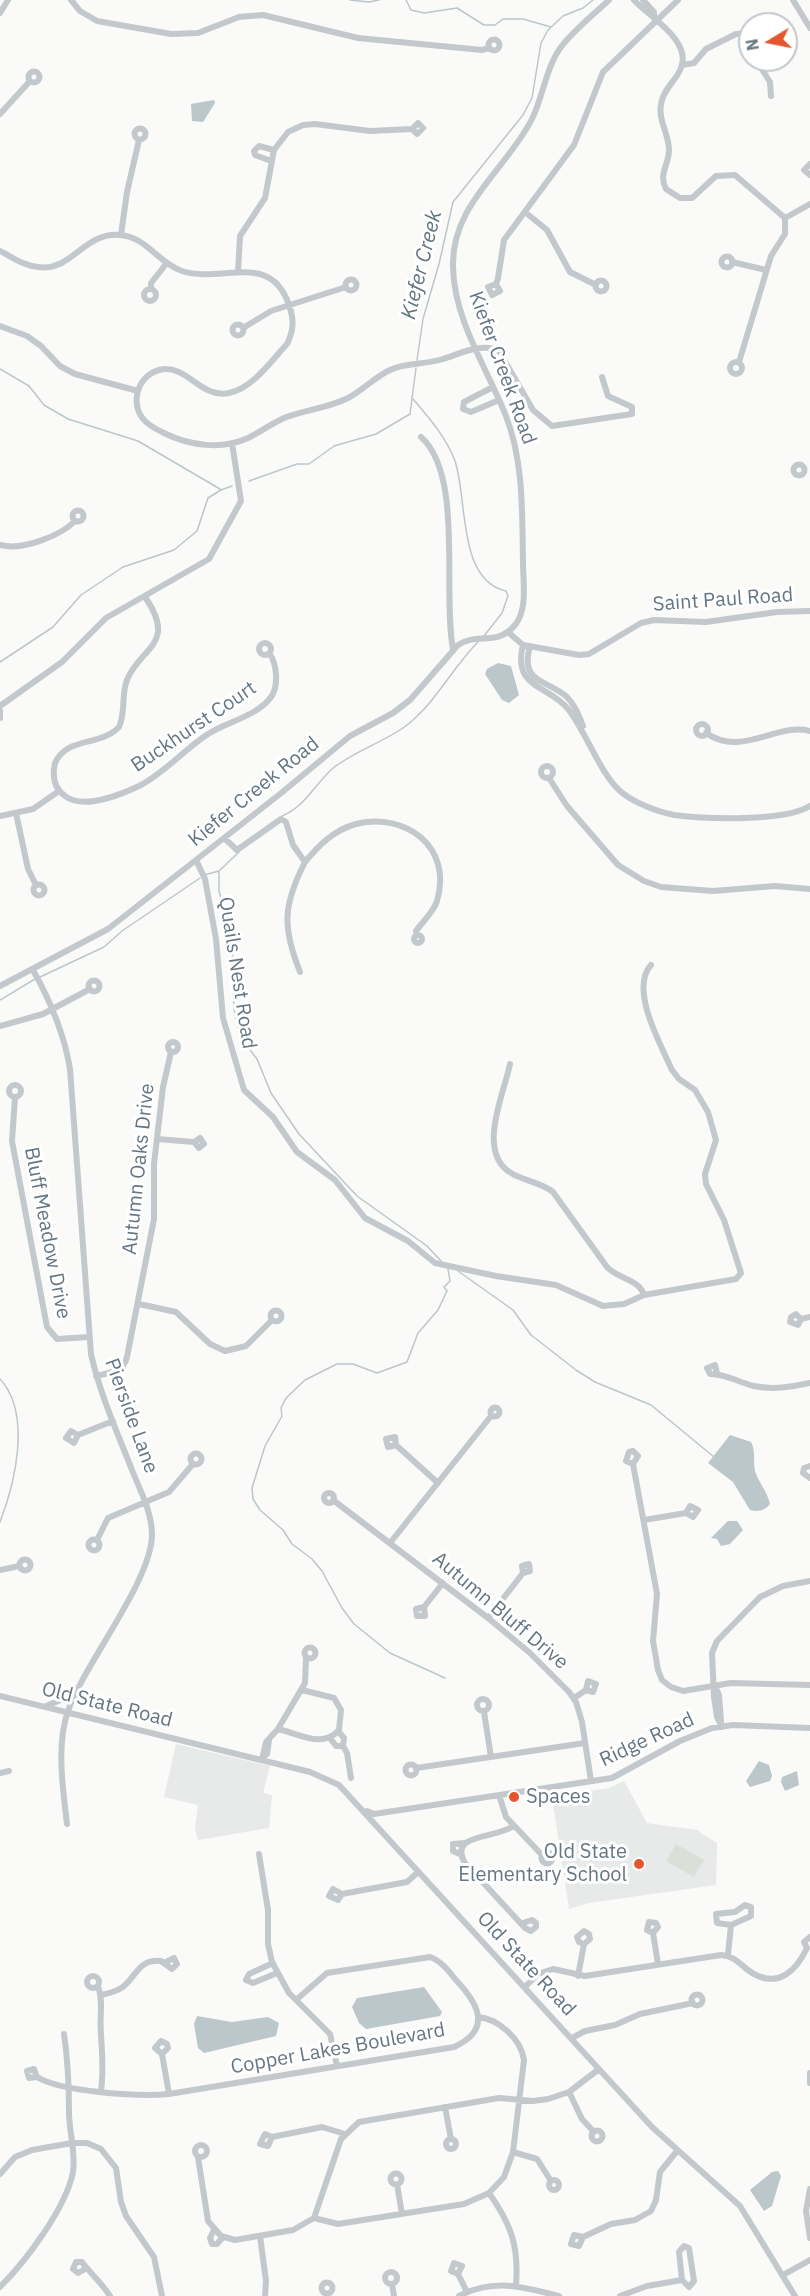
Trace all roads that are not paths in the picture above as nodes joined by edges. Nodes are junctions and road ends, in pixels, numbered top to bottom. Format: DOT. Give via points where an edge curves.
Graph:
graph roads {
  1 [pos="8,0"];
  2 [pos="71,0"];
  3 [pos="609,0"];
  4 [pos="634,0"];
  5 [pos="643,0"];
  6 [pos="678,0"];
  7 [pos="793,0"];
  8 [pos="0,13"];
  9 [pos="655,19"];
  10 [pos="810,28"];
  11 [pos="738,34"];
  12 [pos="489,48"];
  13 [pos="682,64"];
  14 [pos="764,72"];
  15 [pos="30,81"];
  16 [pos="771,96"];
  17 [pos="0,114"];
  18 [pos="412,129"];
  19 [pos="139,140"];
  20 [pos="274,150"];
  21 [pos="271,161"];
  22 [pos="810,164"];
  23 [pos="810,175"];
  24 [pos="810,204"];
  25 [pos="525,212"];
  26 [pos="785,218"];
  27 [pos="121,235"];
  28 [pos="0,251"];
  29 [pos="732,262"];
  30 [pos="166,264"];
  31 [pos="766,270"];
  32 [pos="238,272"];
  33 [pos="496,284"];
  34 [pos="596,285"];
  35 [pos="346,287"];
  36 [pos="151,289"];
  37 [pos="289,305"];
  38 [pos="0,326"];
  39 [pos="243,328"];
  40 [pos="476,349"];
  41 [pos="739,362"];
  42 [pos="602,377"];
  43 [pos="493,387"];
  44 [pos="138,391"];
  45 [pos="499,400"];
  46 [pos="421,436"];
  47 [pos="232,443"];
  48 [pos="75,521"];
  49 [pos="0,545"];
  50 [pos="145,597"];
  51 [pos="810,611"];
  52 [pos="508,632"];
  53 [pos="526,646"];
  54 [pos="453,649"];
  55 [pos="269,653"];
  56 [pos="0,706"];
  57 [pos="0,711"];
  58 [pos="0,718"];
  59 [pos="810,731"];
  60 [pos="706,733"];
  61 [pos="549,778"];
  62 [pos="59,791"];
  63 [pos="810,806"];
  64 [pos="16,813"];
  65 [pos="0,816"];
  66 [pos="224,838"];
  67 [pos="196,860"];
  68 [pos="305,862"];
  69 [pos="36,885"];
  70 [pos="810,889"];
  71 [pos="417,935"];
  72 [pos="651,965"];
  73 [pos="33,970"];
  74 [pos="300,972"];
  75 [pos="0,986"];
  76 [pos="90,989"];
  77 [pos="53,1009"];
  78 [pos="0,1026"];
  79 [pos="171,1052"];
  80 [pos="510,1064"];
  81 [pos="15,1097"];
  82 [pos="157,1139"];
  83 [pos="194,1142"];
  84 [pos="645,1295"];
  85 [pos="138,1304"];
  86 [pos="810,1317"];
  87 [pos="801,1319"];
  88 [pos="272,1320"];
  89 [pos="89,1337"];
  90 [pos="717,1372"];
  91 [pos="96,1376"];
  92 [pos="810,1383"];
  93 [pos="491,1416"];
  94 [pos="113,1421"];
  95 [pos="78,1435"];
  96 [pos="396,1445"];
  97 [pos="193,1464"];
  98 [pos="633,1464"];
  99 [pos="810,1466"];
  100 [pos="810,1478"];
  101 [pos="438,1483"];
  102 [pos="333,1500"];
  103 [pos="145,1502"];
  104 [pos="686,1513"];
  105 [pos="644,1520"];
  106 [pos="97,1540"];
  107 [pos="390,1543"];
  108 [pos="19,1566"];
  109 [pos="0,1570"];
  110 [pos="523,1573"];
  111 [pos="810,1581"];
  112 [pos="443,1583"];
  113 [pos="424,1607"];
  114 [pos="488,1618"];
  115 [pos="306,1658"];
  116 [pos="715,1685"];
  117 [pos="810,1685"];
  118 [pos="78,1686"];
  119 [pos="302,1690"];
  120 [pos="586,1690"];
  121 [pos="0,1696"];
  122 [pos="574,1698"];
  123 [pos="46,1706"];
  124 [pos="67,1712"];
  125 [pos="484,1712"];
  126 [pos="722,1724"];
  127 [pos="810,1728"];
  128 [pos="278,1729"];
  129 [pos="338,1731"];
  130 [pos="330,1738"];
  131 [pos="585,1743"];
  132 [pos="343,1746"];
  133 [pos="491,1757"];
  134 [pos="262,1758"];
  135 [pos="416,1768"];
  136 [pos="9,1772"];
  137 [pos="0,1773"];
  138 [pos="351,1778"];
  139 [pos="591,1781"];
  140 [pos="499,1795"];
  141 [pos="363,1810"];
  142 [pos="391,1811"];
  143 [pos="67,1824"];
  144 [pos="513,1826"];
  145 [pos="379,1827"];
  146 [pos="465,1843"];
  147 [pos="259,1854"];
  148 [pos="462,1855"];
  149 [pos="542,1855"];
  150 [pos="417,1873"];
  151 [pos="342,1894"];
  152 [pos="523,1923"];
  153 [pos="731,1925"];
  154 [pos="654,1934"];
  155 [pos="810,1937"];
  156 [pos="584,1944"];
  157 [pos="809,1948"];
  158 [pos="728,1955"];
  159 [pos="166,1962"];
  160 [pos="273,1963"];
  161 [pos="658,1964"];
  162 [pos="277,1974"];
  163 [pos="578,1976"];
  164 [pos="98,1986"];
  165 [pos="525,1987"];
  166 [pos="101,1995"];
  167 [pos="296,2000"];
  168 [pos="693,2003"];
  169 [pos="478,2017"];
  170 [pos="64,2034"];
  171 [pos="572,2038"];
  172 [pos="162,2054"];
  173 [pos="337,2066"];
  174 [pos="599,2069"];
  175 [pos="810,2073"];
  176 [pos="37,2077"];
  177 [pos="810,2083"];
  178 [pos="70,2086"];
  179 [pos="101,2091"];
  180 [pos="569,2092"];
  181 [pos="169,2094"];
  182 [pos="519,2100"];
  183 [pos="445,2107"];
  184 [pos="594,2132"];
  185 [pos="345,2134"];
  186 [pos="272,2137"];
  187 [pos="451,2139"];
  188 [pos="72,2143"];
  189 [pos="677,2151"];
  190 [pos="513,2152"];
  191 [pos="198,2157"];
  192 [pos="0,2174"];
  193 [pos="551,2181"];
  194 [pos="397,2184"];
  195 [pos="810,2189"];
  196 [pos="489,2193"];
  197 [pos="402,2214"];
  198 [pos="314,2218"];
  199 [pos="214,2230"];
  200 [pos="260,2236"];
  201 [pos="223,2237"];
  202 [pos="583,2237"];
  203 [pos="810,2238"];
  204 [pos="810,2260"];
  205 [pos="85,2269"];
  206 [pos="458,2274"];
  207 [pos="783,2274"];
  208 [pos="682,2280"];
  209 [pos="392,2284"];
  210 [pos="516,2285"];
  211 [pos="0,2287"];
  212 [pos="467,2292"];
  213 [pos="110,2296"];
  214 [pos="162,2296"];
  215 [pos="266,2296"];
  216 [pos="394,2296"];
  217 [pos="459,2296"];
  218 [pos="560,2296"];
  219 [pos="620,2296"];
  220 [pos="795,2296"];
  1 -- 8 [label="street"];
  2 -- 12 [label="street" via="97,21 171,34 198,33 239,17 263,15 358,38"];
  3 -- 40 [label="street, Kiefer Creek Road" via="561,47 524,133 461,220 453,251 454,283"];
  4 -- 9 [label="street"];
  5 -- 9 [label="street"];
  6 -- 9 [label="street"];
  7 -- 10 [label="street"];
  9 -- 13 [label="street" via="679,45"];
  9 -- 25 [label="street" via="603,72 574,145"];
  11 -- 13 [label="street" via="706,49 694,63"];
  13 -- 26 [label="street" via="660,105 669,148 662,174 666,189 680,198 692,198 716,176 735,175"];
  14 -- 16 [label="street" via="770,82"];
  15 -- 17 [label="street"];
  18 -- 20 [label="street" via="303,125 288,132"];
  19 -- 27 [label="street"];
  20 -- 21 [label="street"];
  20 -- 21 [label="street" via="259,146 254,151 255,156"];
  21 -- 32 [label="street" via="265,198 240,236"];
  22 -- 23 [label="street" via="804,170"];
  24 -- 26 [label="street"];
  25 -- 33 [label="street" via="504,240"];
  25 -- 34 [label="street" via="547,230 570,272"];
  26 -- 31 [label="street" via="785,234"];
  27 -- 28 [label="street" via="92,240 64,262 46,267 26,264"];
  27 -- 30 [label="street" via="148,246"];
  29 -- 31 [label="street"];
  30 -- 32 [label="street" via="202,274"];
  30 -- 36 [label="street" via="151,283"];
  31 -- 41 [label="street"];
  32 -- 37 [label="street" via="258,273 274,280"];
  35 -- 37 [label="street"];
  37 -- 39 [label="street" via="264,314"];
  37 -- 44 [label="street" via="293,326 287,344 242,388 214,393 181,372 167,369 148,375"];
  38 -- 44 [label="street" via="27,336 75,375"];
  40 -- 42 [label="street" via="500,351 533,410 552,426 634,413 632,407 608,396"];
  40 -- 43 [label="street, Kiefer Creek Road"];
  40 -- 47 [label="street" via="384,373 341,401 284,418"];
  43 -- 45 [label="street, Kiefer Creek Road"];
  43 -- 45 [label="street" via="464,402 463,409 471,412"];
  44 -- 47 [label="street" via="138,411 154,428 190,443"];
  45 -- 52 [label="street, Kiefer Creek Road" via="512,434 521,476 523,606 518,621"];
  46 -- 54 [label="street" via="435,454 445,484"];
  47 -- 50 [label="street" via="241,501 216,550 198,567"];
  48 -- 49 [label="street" via="48,537 15,546"];
  50 -- 56 [label="street" via="106,618 63,662"];
  50 -- 62 [label="street, Buckhurst Court" via="156,620 155,642 128,678 122,720 109,736 73,745 60,754 53,774"];
  51 -- 53 [label="street, Saint Paul Road" via="706,622 654,620 579,656"];
  52 -- 53 [label="street, Saint Paul Road"];
  52 -- 54 [label="street, Kiefer Creek Road" via="494,639 468,639"];
  53 -- 63 [label="street" via="524,661 538,681 571,702 620,790 669,814 780,817"];
  54 -- 66 [label="street, Kiefer Creek Road" via="410,700 350,736"];
  55 -- 62 [label="street, Buckhurst Court" via="276,680 274,693 262,706 205,735 138,786 86,802 71,800"];
  57 -- 58 [label="street"];
  59 -- 60 [label="street" via="791,729 746,742"];
  61 -- 70 [label="street" via="567,806 618,865 644,881 713,891 775,886"];
  62 -- 64 [label="street" via="38,806"];
  64 -- 65 [label="street"];
  64 -- 69 [label="street" via="29,874"];
  66 -- 67 [label="street, Kiefer Creek Road"];
  66 -- 68 [label="street" via="237,850 281,819 286,822 292,845"];
  67 -- 73 [label="street, Kiefer Creek Road" via="108,928"];
  67 -- 84 [label="street, Quails Nest Road" via="205,879 216,939 225,1025 244,1090 273,1117 297,1152 335,1180 365,1218 408,1242 435,1263 556,1285 603,1306 624,1304"];
  68 -- 71 [label="street" via="334,833 355,824 387,822 418,835 437,857 440,881 436,901"];
  68 -- 74 [label="street" via="293,885 287,910 288,941"];
  72 -- 84 [label="street, Quails Nest Road" via="642,982 645,1001 672,1070 695,1090 708,1112 716,1140 705,1174 706,1184 741,1269 740,1276"];
  73 -- 75 [label="street, Kiefer Creek Road"];
  73 -- 77 [label="street, Pierside Lane"];
  76 -- 77 [label="street"];
  77 -- 78 [label="street"];
  77 -- 89 [label="street, Pierside Lane" via="70,1069"];
  79 -- 82 [label="street, Autumn Oaks Drive"];
  80 -- 84 [label="street" via="493,1132 500,1162 509,1172 553,1192 607,1267 641,1287"];
  81 -- 89 [label="street, Bluff Meadow Drive" via="12,1141 47,1327 57,1339"];
  82 -- 83 [label="street"];
  82 -- 85 [label="street, Autumn Oaks Drive" via="154,1219"];
  85 -- 88 [label="street" via="176,1312 210,1344 225,1351 246,1346"];
  85 -- 91 [label="street, Autumn Oaks Drive" via="126,1363"];
  86 -- 87 [label="street"];
  89 -- 91 [label="street, Pierside Lane"];
  90 -- 92 [label="street" via="760,1387"];
  91 -- 94 [label="street, Pierside Lane"];
  93 -- 101 [label="street"];
  94 -- 95 [label="street"];
  94 -- 103 [label="street, Pierside Lane"];
  96 -- 101 [label="street"];
  97 -- 103 [label="street" via="169,1492"];
  98 -- 105 [label="street"];
  99 -- 100 [label="street" via="803,1473"];
  101 -- 107 [label="street"];
  102 -- 107 [label="street, Autumn Bluff Drive"];
  103 -- 106 [label="street" via="111,1516"];
  103 -- 118 [label="street, Pierside Lane" via="152,1535 147,1561"];
  104 -- 105 [label="street"];
  105 -- 116 [label="street" via="657,1594 653,1641 660,1676 677,1690"];
  107 -- 112 [label="street, Autumn Bluff Drive"];
  108 -- 109 [label="street"];
  110 -- 114 [label="street"];
  111 -- 116 [label="street" via="783,1586 760,1597 722,1635 712,1653"];
  112 -- 113 [label="street"];
  112 -- 114 [label="street, Autumn Bluff Drive"];
  114 -- 122 [label="street, Autumn Bluff Drive"];
  115 -- 119 [label="street" via="307,1678"];
  116 -- 117 [label="street"];
  116 -- 126 [label="street" via="717,1717"];
  118 -- 123 [label="street" via="63,1699"];
  118 -- 124 [label="street, Pierside Lane"];
  119 -- 128 [label="street"];
  119 -- 129 [label="street" via="326,1694 336,1701 341,1715"];
  120 -- 122 [label="street"];
  121 -- 123 [label="street, Old State Road"];
  122 -- 131 [label="street, Autumn Bluff Drive"];
  123 -- 124 [label="street, Old State Road"];
  124 -- 134 [label="street, Old State Road"];
  124 -- 143 [label="street, Pierside Lane" via="63,1772"];
  125 -- 133 [label="street"];
  126 -- 127 [label="street, Ridge Road"];
  126 -- 139 [label="street, Ridge Road" via="680,1741 616,1776"];
  128 -- 130 [label="street" via="315,1740"];
  128 -- 134 [label="street" via="266,1742"];
  129 -- 130 [label="street"];
  129 -- 132 [label="street" via="345,1741"];
  130 -- 132 [label="street" via="336,1746"];
  131 -- 133 [label="street"];
  131 -- 139 [label="street, Autumn Bluff Drive"];
  132 -- 138 [label="street"];
  133 -- 135 [label="street"];
  134 -- 141 [label="street, Old State Road" via="322,1775 339,1785"];
  136 -- 137 [label="street"];
  139 -- 140 [label="street, Ridge Road"];
  140 -- 142 [label="street, Ridge Road"];
  140 -- 144 [label="street"];
  141 -- 142 [label="street, Ridge Road" via="374,1814"];
  141 -- 145 [label="street, Old State Road"];
  142 -- 145 [label="street" via="380,1818"];
  144 -- 146 [label="street" via="503,1833 471,1838"];
  144 -- 149 [label="street"];
  145 -- 150 [label="street, Old State Road"];
  146 -- 148 [label="street"];
  146 -- 148 [label="street" via="453,1844 453,1851"];
  147 -- 160 [label="street"];
  148 -- 152 [label="street" via="465,1863"];
  150 -- 151 [label="street" via="407,1882"];
  150 -- 165 [label="street, Old State Road"];
  153 -- 153 [label="street" via="752,1916 751,1907 716,1914 717,1923"];
  153 -- 158 [label="street"];
  154 -- 161 [label="street"];
  155 -- 157 [label="street" via="804,1942"];
  156 -- 163 [label="street"];
  157 -- 158 [label="street" via="792,1971 774,1978 753,1974"];
  158 -- 161 [label="street"];
  159 -- 166 [label="street" via="147,1962 121,1988"];
  160 -- 162 [label="street"];
  160 -- 162 [label="street" via="249,1974 246,1980 253,1983"];
  161 -- 163 [label="street"];
  162 -- 167 [label="street"];
  163 -- 165 [label="street" via="553,1969 538,1974"];
  164 -- 166 [label="street"];
  165 -- 171 [label="street, Old State Road"];
  166 -- 179 [label="street" via="100,2034 105,2060"];
  167 -- 169 [label="street" via="327,1973 430,1957 440,1961 473,1998"];
  167 -- 173 [label="street" via="330,2034"];
  168 -- 171 [label="street" via="640,2014"];
  169 -- 173 [label="street, Copper Lakes Boulevard" via="470,2038 454,2047"];
  169 -- 182 [label="street" via="497,2022 522,2051"];
  170 -- 178 [label="street"];
  171 -- 174 [label="street, Old State Road"];
  172 -- 181 [label="street"];
  173 -- 181 [label="street, Copper Lakes Boulevard"];
  174 -- 180 [label="street"];
  174 -- 189 [label="street, Old State Road"];
  175 -- 177 [label="street"];
  176 -- 178 [label="street, Copper Lakes Boulevard" via="55,2086"];
  178 -- 179 [label="street, Copper Lakes Boulevard"];
  178 -- 188 [label="street"];
  179 -- 181 [label="street, Copper Lakes Boulevard" via="143,2096"];
  180 -- 182 [label="street" via="548,2099"];
  180 -- 184 [label="street" via="582,2119"];
  182 -- 183 [label="street" via="500,2098"];
  182 -- 190 [label="street"];
  183 -- 185 [label="street" via="367,2120"];
  183 -- 187 [label="street"];
  185 -- 186 [label="street" via="322,2127"];
  185 -- 198 [label="street"];
  188 -- 192 [label="street" via="25,2152"];
  188 -- 211 [label="street" via="73,2172 65,2194 29,2256"];
  188 -- 214 [label="street" via="97,2146 114,2162 122,2208 154,2257"];
  189 -- 202 [label="street" via="660,2172 657,2200 651,2211"];
  189 -- 207 [label="street, Old State Road" via="740,2206"];
  190 -- 193 [label="street" via="537,2159"];
  190 -- 196 [label="street" via="504,2177"];
  191 -- 199 [label="street" via="207,2215"];
  194 -- 197 [label="street"];
  195 -- 203 [label="street" via="806,2211"];
  196 -- 197 [label="street" via="464,2204"];
  196 -- 210 [label="street" via="506,2216 512,2234 518,2266"];
  197 -- 198 [label="street" via="338,2224"];
  198 -- 200 [label="street" via="293,2230"];
  199 -- 201 [label="street"];
  199 -- 201 [label="street" via="212,2244"];
  200 -- 201 [label="street" via="235,2240"];
  200 -- 215 [label="street"];
  204 -- 207 [label="street"];
  205 -- 213 [label="street" via="99,2279"];
  206 -- 212 [label="street"];
  207 -- 220 [label="street, Old State Road"];
  208 -- 208 [label="street" via="688,2287 694,2281 689,2248 684,2246 679,2249"];
  208 -- 219 [label="street"];
  209 -- 216 [label="street"];
  210 -- 212 [label="street" via="487,2286"];
  210 -- 218 [label="street"];
  212 -- 217 [label="street"];
}
